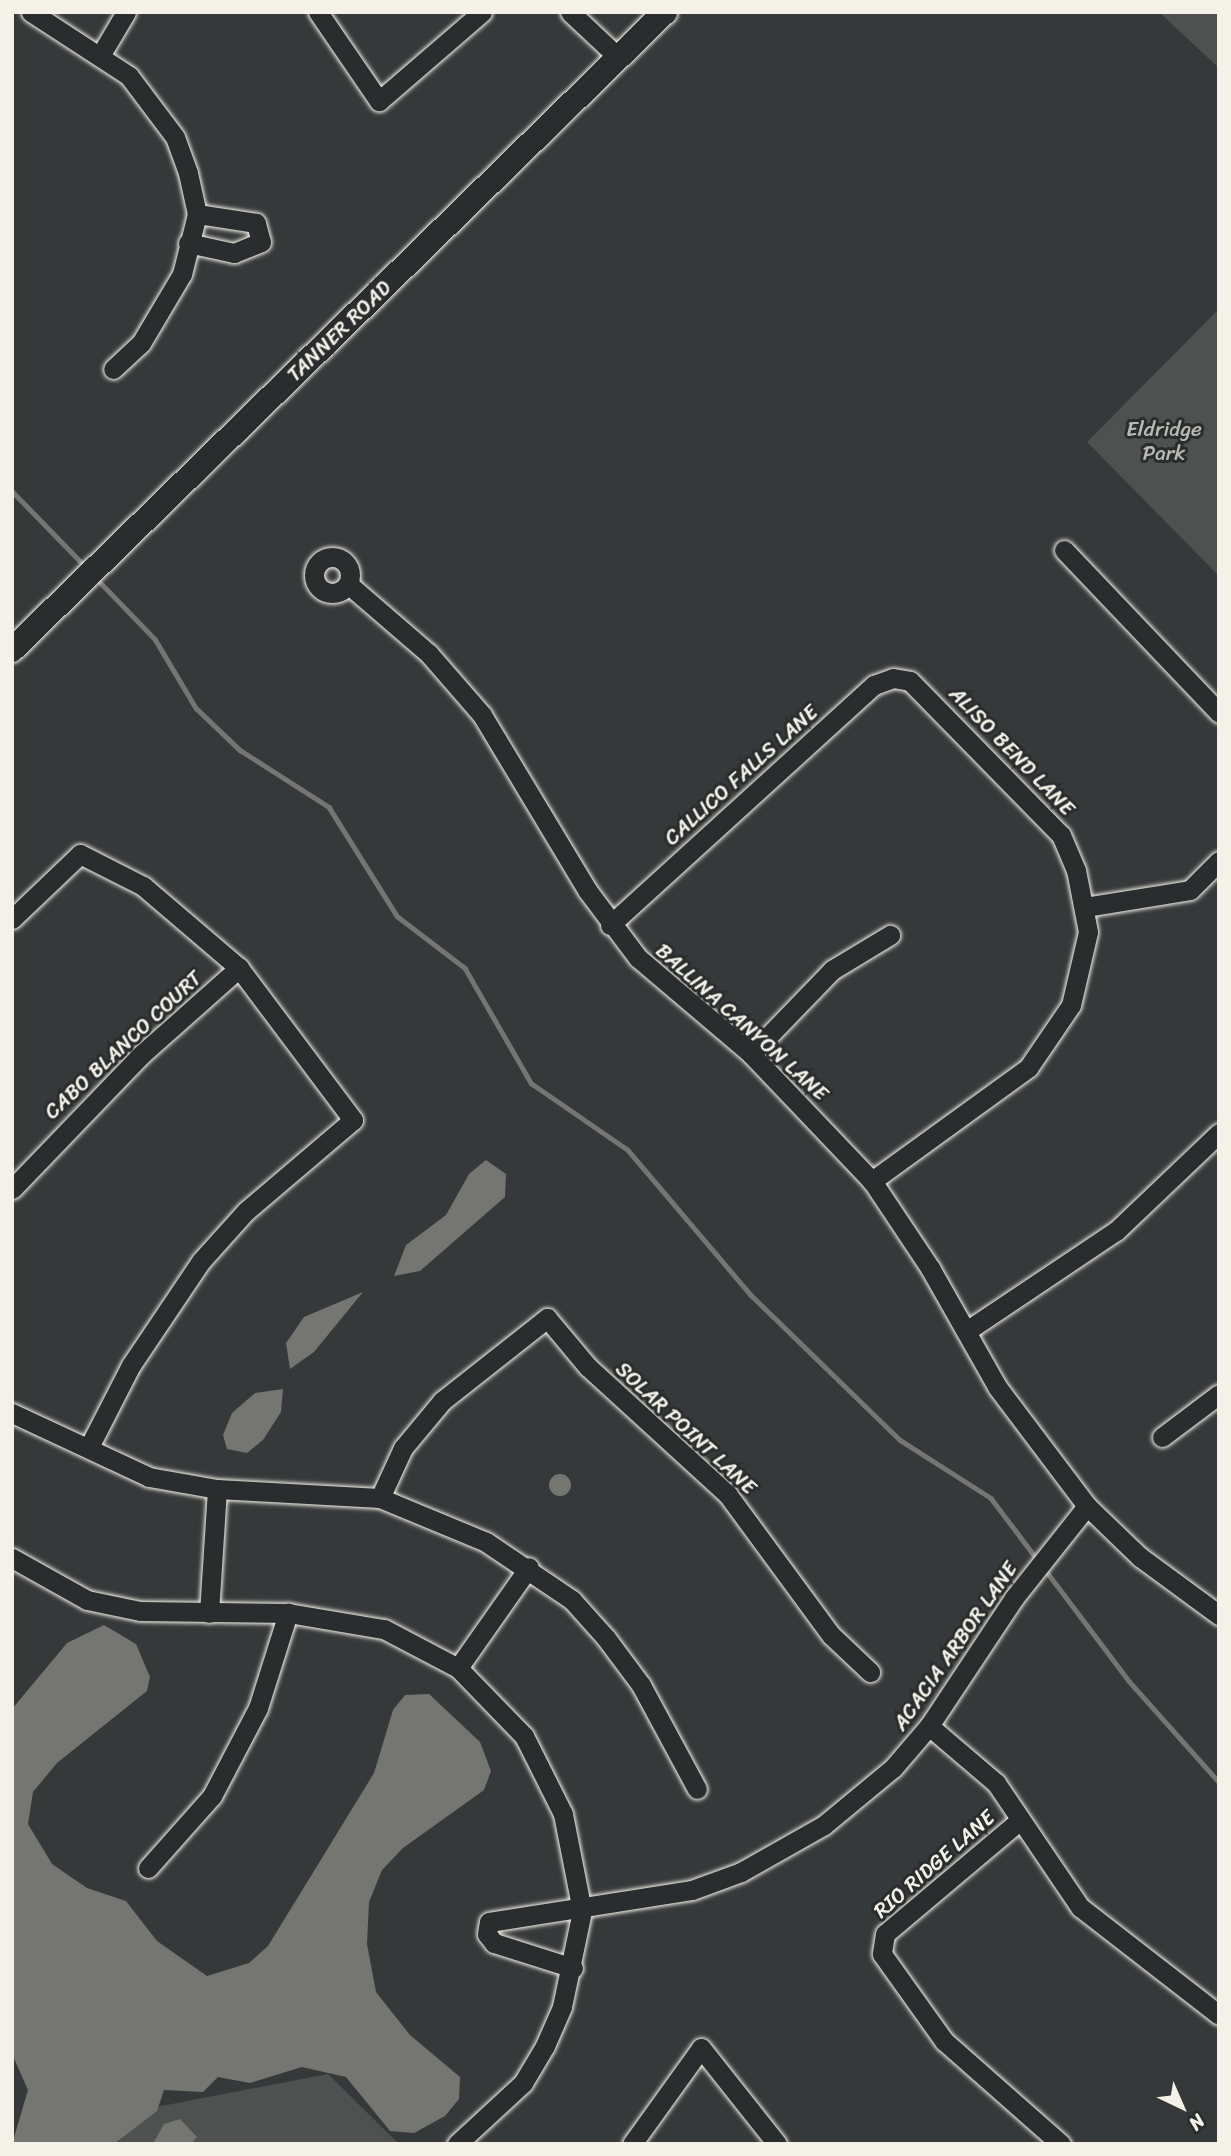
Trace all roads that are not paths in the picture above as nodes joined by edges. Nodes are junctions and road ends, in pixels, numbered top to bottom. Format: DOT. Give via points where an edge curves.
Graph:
graph roads {
  1 [pos="31,12"];
  2 [pos="126,12"];
  3 [pos="318,12"];
  4 [pos="482,12"];
  5 [pos="570,12"];
  6 [pos="665,12"];
  7 [pos="100,56"];
  8 [pos="619,58"];
  9 [pos="197,214"];
  10 [pos="188,243"];
  11 [pos="113,369"];
  12 [pos="1064,550"];
  13 [pos="348,584"];
  14 [pos="12,650"];
  15 [pos="910,681"];
  16 [pos="1219,713"];
  17 [pos="1219,861"];
  18 [pos="1086,907"];
  19 [pos="12,919"];
  20 [pos="610,925"];
  21 [pos="890,935"];
  22 [pos="239,968"];
  23 [pos="751,1054"];
  24 [pos="1219,1133"];
  25 [pos="872,1181"];
  26 [pos="12,1189"];
  27 [pos="968,1329"];
  28 [pos="1219,1394"];
  29 [pos="12,1413"];
  30 [pos="1162,1437"];
  31 [pos="89,1447"];
  32 [pos="217,1489"];
  33 [pos="380,1498"];
  34 [pos="1087,1506"];
  35 [pos="12,1558"];
  36 [pos="529,1567"];
  37 [pos="288,1613"];
  38 [pos="209,1614"];
  39 [pos="1219,1615"];
  40 [pos="458,1668"];
  41 [pos="870,1672"];
  42 [pos="929,1726"];
  43 [pos="697,1789"];
  44 [pos="1019,1821"];
  45 [pos="148,1868"];
  46 [pos="583,1912"];
  47 [pos="573,1968"];
  48 [pos="1219,2015"];
  49 [pos="470,2141"];
  50 [pos="632,2144"];
  51 [pos="777,2144"];
  52 [pos="1060,2144"];
  1 -- 7 [label="street"];
  2 -- 7 [label="street"];
  3 -- 4 [label="street" via="379,101"];
  5 -- 8 [label="street"];
  6 -- 8 [label="main road, TANNER ROAD"];
  7 -- 9 [label="street" via="129,76 175,137"];
  8 -- 14 [label="main road, TANNER ROAD"];
  9 -- 10 [label="street"];
  9 -- 10 [label="street" via="256,223 261,242 234,253"];
  10 -- 11 [label="street" via="163,311"];
  12 -- 16 [label="street"];
  13 -- 20 [label="street, BALLINA CANYON LANE" via="429,654 482,715"];
  15 -- 18 [label="street, ALISO BEND LANE" via="1061,835"];
  15 -- 20 [label="street, CALLICO FALLS LANE" via="892,678 874,685"];
  17 -- 18 [label="street" via="1190,890"];
  18 -- 25 [label="street, ALISO BEND LANE" via="1082,967 1052,1040 1028,1068"];
  19 -- 22 [label="street" via="80,854 143,886"];
  20 -- 23 [label="street, BALLINA CANYON LANE" via="663,982"];
  21 -- 23 [label="street" via="832,970"];
  22 -- 26 [label="street, CABO BLANCO COURT" via="142,1054"];
  22 -- 31 [label="street" via="353,1120 246,1211 201,1261 131,1364"];
  23 -- 25 [label="street, BALLINA CANYON LANE"];
  24 -- 27 [label="street" via="1116,1231"];
  25 -- 27 [label="street, BALLINA CANYON LANE"];
  27 -- 34 [label="street, BALLINA CANYON LANE" via="1034,1441"];
  28 -- 30 [label="street"];
  29 -- 31 [label="street"];
  31 -- 32 [label="street" via="149,1477"];
  32 -- 33 [label="street"];
  32 -- 38 [label="street"];
  33 -- 36 [label="street" via="439,1518"];
  33 -- 41 [label="street, SOLAR POINT LANE" via="403,1448 442,1401 547,1318 608,1386 729,1495 831,1635"];
  34 -- 39 [label="street, BALLINA CANYON LANE" via="1140,1557"];
  34 -- 42 [label="street, ACACIA ARBOR LANE" via="1014,1598"];
  35 -- 38 [label="street" via="87,1600 140,1611"];
  36 -- 40 [label="street"];
  36 -- 43 [label="street" via="607,1638 641,1685"];
  37 -- 38 [label="street"];
  37 -- 40 [label="street" via="383,1629"];
  37 -- 45 [label="street" via="258,1708 212,1796"];
  40 -- 46 [label="street" via="509,1718 548,1778 576,1860"];
  42 -- 44 [label="street" via="996,1783"];
  42 -- 46 [label="street, ACACIA ARBOR LANE" via="859,1796 784,1850 692,1890"];
  44 -- 48 [label="street" via="1080,1907"];
  44 -- 52 [label="street, RIO RIDGE LANE" via="885,1934 882,1944 887,1966 944,2041"];
  46 -- 47 [label="street"];
  46 -- 47 [label="street, ACACIA ARBOR LANE" via="501,1916 489,1922 487,1934 503,1947"];
  47 -- 49 [label="street" via="545,2046 523,2083"];
  50 -- 51 [label="street" via="701,2048"];
}
